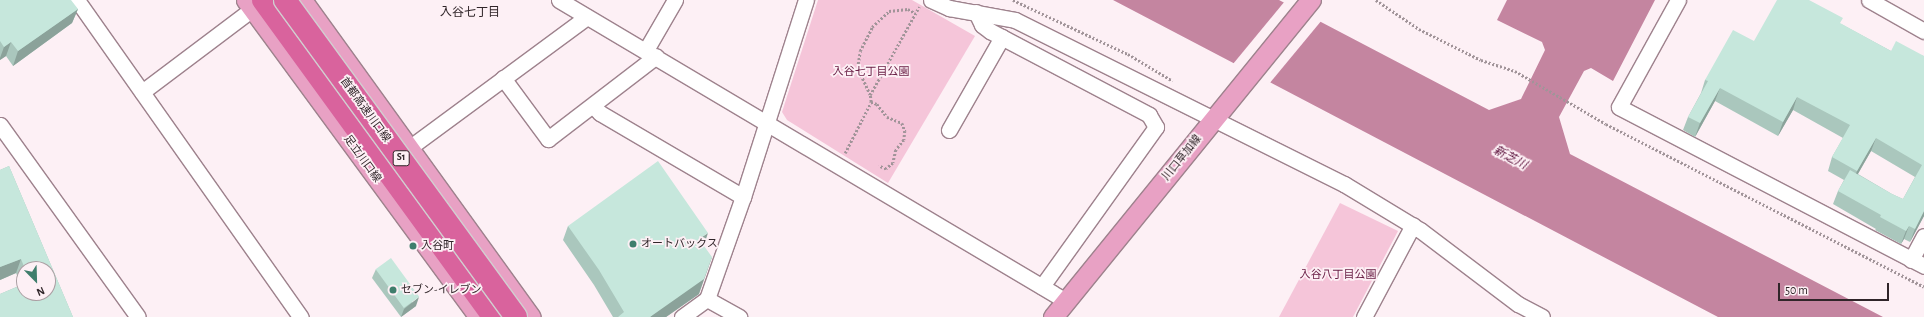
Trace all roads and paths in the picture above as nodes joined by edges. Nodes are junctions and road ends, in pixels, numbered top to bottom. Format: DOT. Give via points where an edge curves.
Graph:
graph roads {
  1 [pos="77,0"];
  2 [pos="285,0"];
  3 [pos="302,0"];
  4 [pos="559,0"];
  5 [pos="675,0"];
  6 [pos="806,0"];
  7 [pos="931,0"];
  8 [pos="1013,0"];
  9 [pos="1311,0"];
  10 [pos="1376,0"];
  11 [pos="1678,0"];
  12 [pos="1869,0"];
  13 [pos="254,3"];
  14 [pos="976,12"];
  15 [pos="587,17"];
  16 [pos="1924,31"];
  17 [pos="1002,38"];
  18 [pos="651,53"];
  19 [pos="504,78"];
  20 [pos="1180,85"];
  21 [pos="142,92"];
  22 [pos="870,95"];
  23 [pos="871,102"];
  24 [pos="592,106"];
  25 [pos="1214,118"];
  26 [pos="767,123"];
  27 [pos="0,124"];
  28 [pos="949,130"];
  29 [pos="408,148"];
  30 [pos="838,166"];
  31 [pos="879,166"];
  32 [pos="743,197"];
  33 [pos="1413,225"];
  34 [pos="1924,236"];
  35 [pos="1918,263"];
  36 [pos="1042,286"];
  37 [pos="1924,287"];
  38 [pos="707,299"];
  39 [pos="1066,301"];
  40 [pos="526,316"];
  41 [pos="138,317"];
  42 [pos="301,317"];
  43 [pos="478,317"];
  44 [pos="493,317"];
  45 [pos="509,317"];
  46 [pos="682,317"];
  47 [pos="738,317"];
  48 [pos="1053,317"];
  49 [pos="1364,317"];
  50 [pos="1542,317"];
  1 -- 21 [label="street"];
  2 -- 40 [label="highway, 首都高速川口線 / S1, bridge"];
  3 -- 29 [label="main road"];
  4 -- 15 [label="street"];
  5 -- 18 [label="street"];
  6 -- 26 [label="street"];
  7 -- 14 [label="street" via="949,8"];
  8 -- 20 [label="path" via="1128,54"];
  9 -- 25 [label="main road, 川口草加線"];
  10 -- 37 [label="path" via="1418,28 1481,60 1515,71 1606,124"];
  11 -- 35 [label="street" via="1619,107"];
  12 -- 16 [label="street"];
  13 -- 21 [label="street"];
  13 -- 43 [label="main road, 足立川口線"];
  13 -- 44 [label="highway, 首都高速川口線 / S1"];
  14 -- 17 [label="street" via="982,25"];
  14 -- 25 [label="street" via="1015,20"];
  15 -- 18 [label="street"];
  15 -- 19 [label="street"];
  17 -- 28 [label="street"];
  17 -- 36 [label="street" via="1149,115 1156,127"];
  18 -- 24 [label="street"];
  18 -- 26 [label="street"];
  19 -- 24 [label="street" via="548,139"];
  19 -- 29 [label="street"];
  21 -- 42 [label="street"];
  22 -- 22 [label="path" via="915,13 911,10 893,10 884,14 872,27 860,51 859,71"];
  22 -- 23 [label="path"];
  23 -- 30 [label="path"];
  23 -- 31 [label="path" via="880,107 887,117 899,121 905,132 893,163 886,169"];
  24 -- 32 [label="street"];
  25 -- 33 [label="street" via="1344,184"];
  25 -- 39 [label="main road, 川口草加線"];
  26 -- 30 [label="street"];
  26 -- 32 [label="street"];
  27 -- 41 [label="street"];
  29 -- 40 [label="main road"];
  30 -- 36 [label="street"];
  32 -- 38 [label="street"];
  33 -- 49 [label="street"];
  33 -- 50 [label="street" via="1518,304"];
  34 -- 35 [label="street"];
  36 -- 39 [label="street"];
  38 -- 46 [label="street"];
  38 -- 47 [label="street"];
  39 -- 48 [label="main road, 川口草加線"];
  40 -- 45 [label="street"];
}
